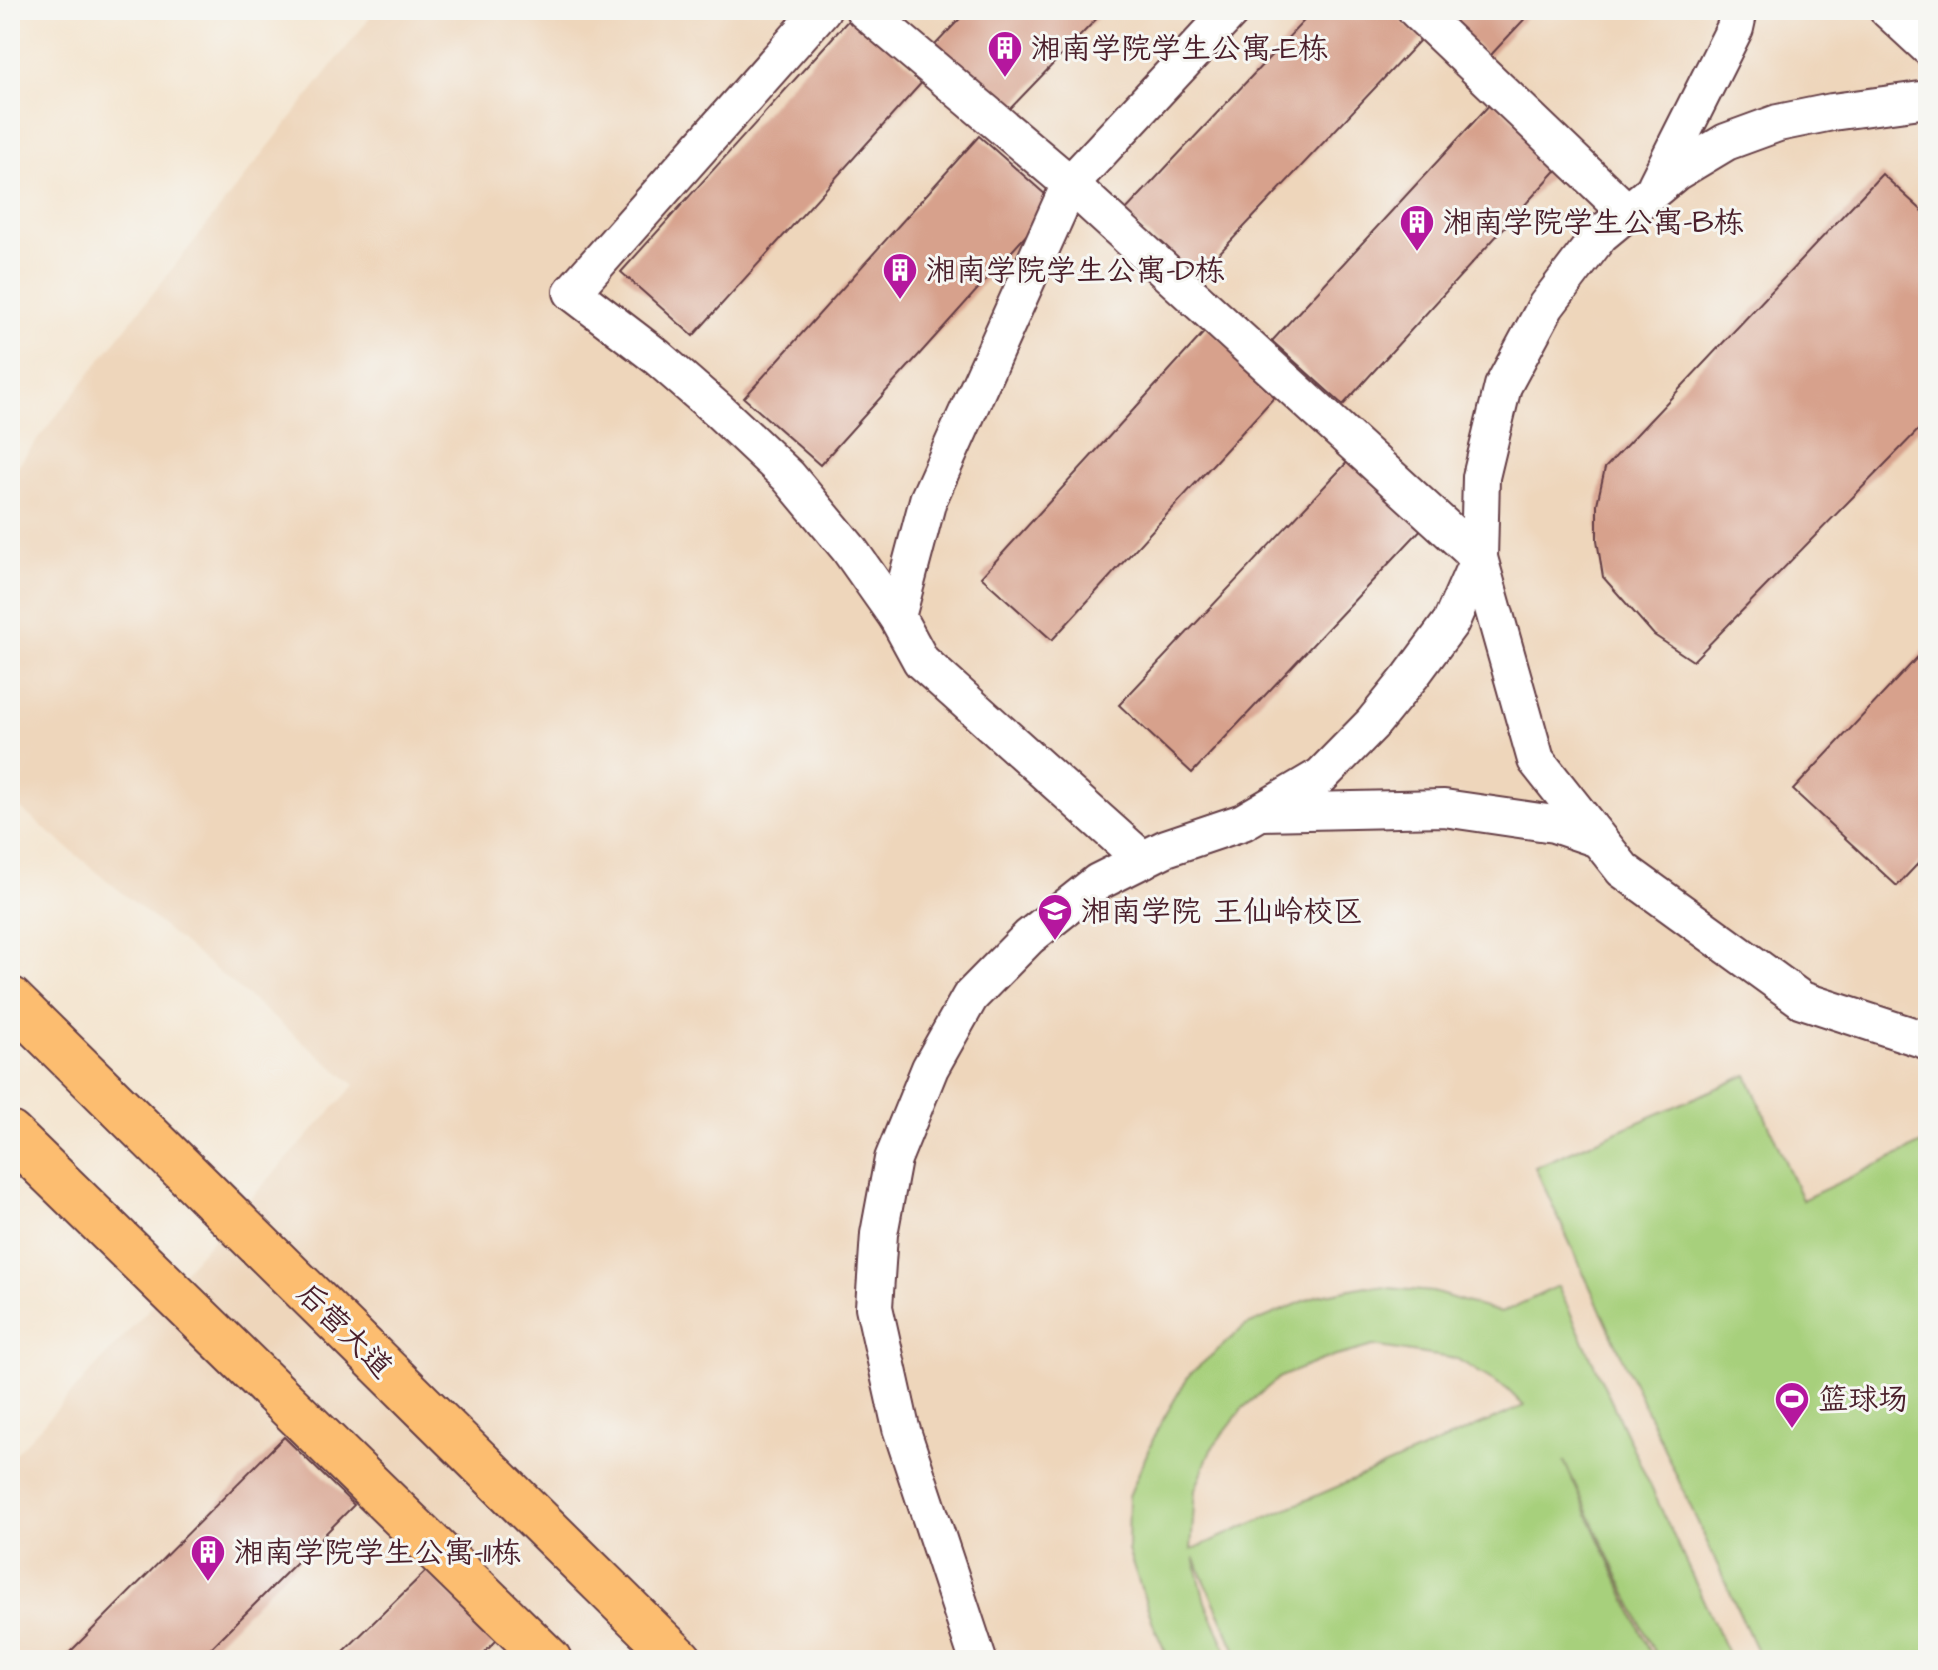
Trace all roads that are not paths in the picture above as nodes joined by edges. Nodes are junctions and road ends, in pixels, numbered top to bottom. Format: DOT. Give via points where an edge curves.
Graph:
graph roads {
  1 [pos="822,10"];
  2 [pos="864,10"];
  3 [pos="1232,10"];
  4 [pos="1416,10"];
  5 [pos="1739,10"];
  6 [pos="1888,10"];
  7 [pos="1928,47"];
  8 [pos="1928,99"];
  9 [pos="1070,184"];
  10 [pos="1640,202"];
  11 [pos="1479,558"];
  12 [pos="897,617"];
  13 [pos="1260,812"];
  14 [pos="1598,839"];
  15 [pos="1143,860"];
  16 [pos="10,999"];
  17 [pos="1928,1041"];
  18 [pos="10,1134"];
  19 [pos="549,1660"];
  20 [pos="680,1660"];
  21 [pos="978,1660"];
  1 -- 12 [label="street" via="572,292 667,366 788,476"];
  2 -- 9 [label="street"];
  3 -- 9 [label="street"];
  4 -- 10 [label="street"];
  5 -- 10 [label="street" via="1735,28"];
  6 -- 7 [label="street"];
  8 -- 10 [label="street" via="1778,123 1726,142 1676,172"];
  9 -- 11 [label="street"];
  9 -- 12 [label="street" via="928,500"];
  10 -- 11 [label="street" via="1600,235 1546,306 1503,386 1481,477"];
  11 -- 13 [label="street" via="1451,622 1372,724 1321,776"];
  11 -- 14 [label="street" via="1536,760"];
  12 -- 15 [label="street" via="921,661"];
  13 -- 14 [label="street" via="1444,808 1554,824"];
  13 -- 15 [label="street"];
  14 -- 17 [label="street" via="1623,870 1802,1000"];
  15 -- 21 [label="street" via="1098,882 1029,937 970,997 930,1068 893,1159 879,1234 874,1307 901,1428"];
  16 -- 20 [label="main road, 后营大道"];
  18 -- 19 [label="main road"];
}
